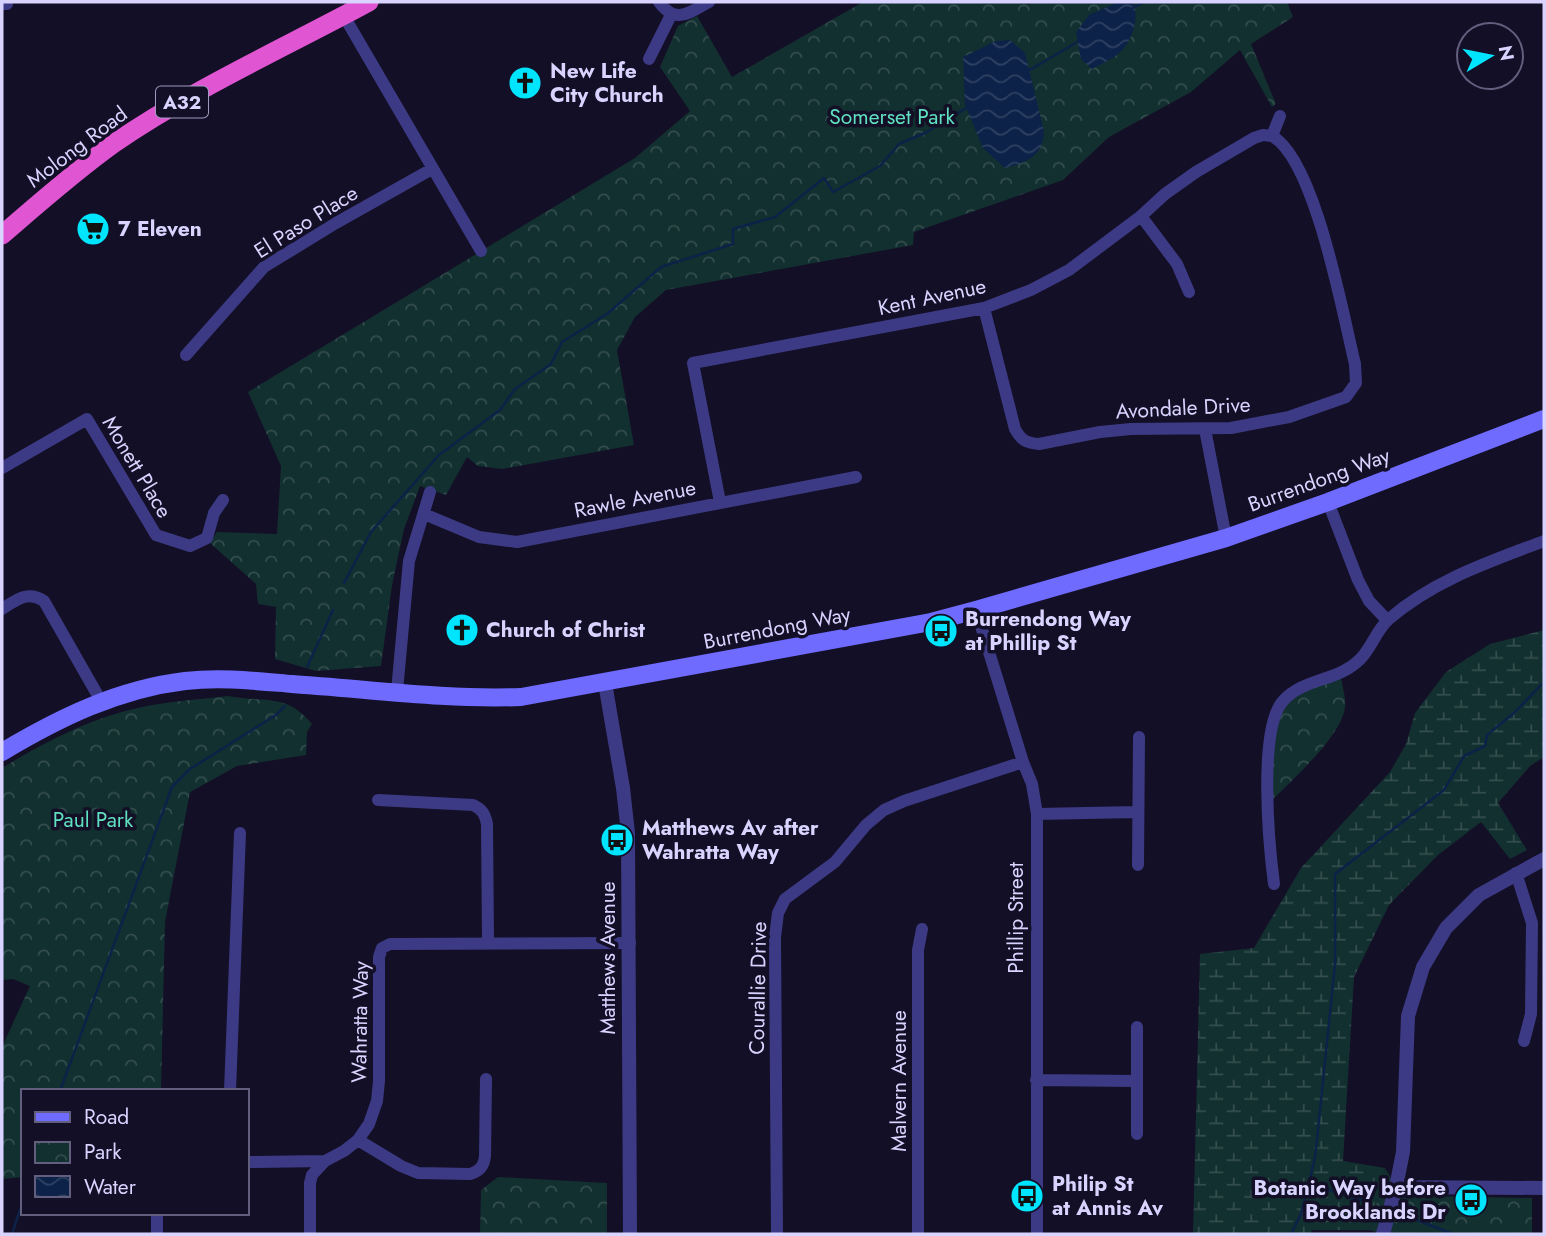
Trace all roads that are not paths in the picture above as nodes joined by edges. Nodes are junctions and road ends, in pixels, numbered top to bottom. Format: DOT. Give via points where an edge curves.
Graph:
graph roads {
  1 [pos="369,2"];
  2 [pos="659,2"];
  3 [pos="709,2"];
  4 [pos="671,15"];
  5 [pos="344,16"];
  6 [pos="649,59"];
  7 [pos="1280,116"];
  8 [pos="1272,136"];
  9 [pos="432,169"];
  10 [pos="1141,216"];
  11 [pos="5,226"];
  12 [pos="481,251"];
  13 [pos="1189,292"];
  14 [pos="984,308"];
  15 [pos="186,355"];
  16 [pos="1544,419"];
  17 [pos="1205,429"];
  18 [pos="2,468"];
  19 [pos="856,477"];
  20 [pos="430,492"];
  21 [pos="223,500"];
  22 [pos="720,502"];
  23 [pos="1328,502"];
  24 [pos="424,514"];
  25 [pos="1226,538"];
  26 [pos="1544,541"];
  27 [pos="2,609"];
  28 [pos="976,610"];
  29 [pos="1387,620"];
  30 [pos="604,683"];
  31 [pos="397,691"];
  32 [pos="102,701"];
  33 [pos="1139,737"];
  34 [pos="2,752"];
  35 [pos="1023,762"];
  36 [pos="379,800"];
  37 [pos="1137,812"];
  38 [pos="1037,814"];
  39 [pos="240,833"];
  40 [pos="1544,859"];
  41 [pos="1138,865"];
  42 [pos="1516,873"];
  43 [pos="1273,884"];
  44 [pos="922,929"];
  45 [pos="488,942"];
  46 [pos="630,943"];
  47 [pos="1137,1027"];
  48 [pos="1524,1041"];
  49 [pos="486,1079"];
  50 [pos="1036,1080"];
  51 [pos="1135,1081"];
  52 [pos="230,1089"];
  53 [pos="1137,1134"];
  54 [pos="358,1140"];
  55 [pos="325,1161"];
  56 [pos="248,1162"];
  57 [pos="1396,1187"];
  58 [pos="1544,1188"];
  59 [pos="157,1215"];
  60 [pos="157,1234"];
  61 [pos="310,1234"];
  62 [pos="630,1234"];
  63 [pos="777,1234"];
  64 [pos="918,1234"];
  65 [pos="1037,1234"];
  66 [pos="1383,1234"];
  1 -- 5 [label="highway, Molong Road / A32"];
  2 -- 4 [label="street"];
  3 -- 4 [label="street" via="684,15"];
  4 -- 6 [label="street"];
  5 -- 9 [label="street"];
  5 -- 11 [label="highway, Molong Road / A32" via="158,116"];
  7 -- 8 [label="street"];
  8 -- 10 [label="street, Kent Avenue" via="1254,138 1196,172"];
  8 -- 17 [label="street, Avondale Drive" via="1291,154 1314,204 1356,383 1346,397 1289,417"];
  9 -- 12 [label="street"];
  9 -- 15 [label="street, El Paso Place" via="264,267"];
  10 -- 13 [label="street" via="1177,264"];
  10 -- 14 [label="street, Kent Avenue" via="1069,270"];
  14 -- 17 [label="street, Avondale Drive" via="1021,439 1039,444 1121,430"];
  14 -- 22 [label="street, Kent Avenue" via="693,363"];
  16 -- 23 [label="main road, Burrendong Way"];
  17 -- 25 [label="street"];
  18 -- 21 [label="street, Monett Place" via="87,419 156,535 190,546 207,538"];
  19 -- 22 [label="street, Rawle Avenue"];
  20 -- 24 [label="street"];
  22 -- 24 [label="street, Rawle Avenue" via="517,542 479,537"];
  23 -- 25 [label="main road, Burrendong Way"];
  23 -- 29 [label="street" via="1358,580"];
  24 -- 31 [label="street" via="409,561"];
  25 -- 28 [label="main road, Burrendong Way"];
  26 -- 29 [label="street" via="1433,587"];
  27 -- 32 [label="street" via="22,597 44,601"];
  28 -- 30 [label="main road, Burrendong Way"];
  28 -- 35 [label="street, Phillip Street"];
  29 -- 43 [label="street" via="1359,661 1283,701 1271,722"];
  30 -- 31 [label="main road, Burrendong Way" via="522,697"];
  30 -- 46 [label="street, Matthews Avenue" via="626,811"];
  31 -- 32 [label="main road, Burrendong Way" via="218,679 161,686"];
  32 -- 34 [label="main road, Burrendong Way"];
  33 -- 37 [label="street"];
  35 -- 38 [label="street, Phillip Street"];
  35 -- 63 [label="street, Courallie Drive" via="884,810 835,862 785,899 775,937"];
  36 -- 45 [label="street" via="481,809 486,824"];
  37 -- 38 [label="street"];
  37 -- 41 [label="street"];
  38 -- 50 [label="street, Phillip Street"];
  39 -- 52 [label="street"];
  40 -- 42 [label="street"];
  42 -- 48 [label="street" via="1532,923 1531,1014"];
  42 -- 57 [label="street" via="1479,895 1446,928 1423,967 1408,1016 1403,1152"];
  44 -- 64 [label="street, Malvern Avenue" via="918,950"];
  45 -- 46 [label="street, Wahratta Way"];
  45 -- 54 [label="street, Wahratta Way" via="398,943 382,948 377,1101"];
  46 -- 62 [label="street, Matthews Avenue"];
  47 -- 51 [label="street"];
  49 -- 54 [label="street" via="485,1163 478,1172 418,1173"];
  50 -- 51 [label="street"];
  50 -- 65 [label="street, Phillip Street"];
  51 -- 53 [label="street"];
  54 -- 55 [label="street, Wahratta Way"];
  55 -- 56 [label="street"];
  55 -- 61 [label="street" via="310,1183"];
  57 -- 58 [label="street"];
  57 -- 66 [label="street"];
  59 -- 60 [label="street"];
}
